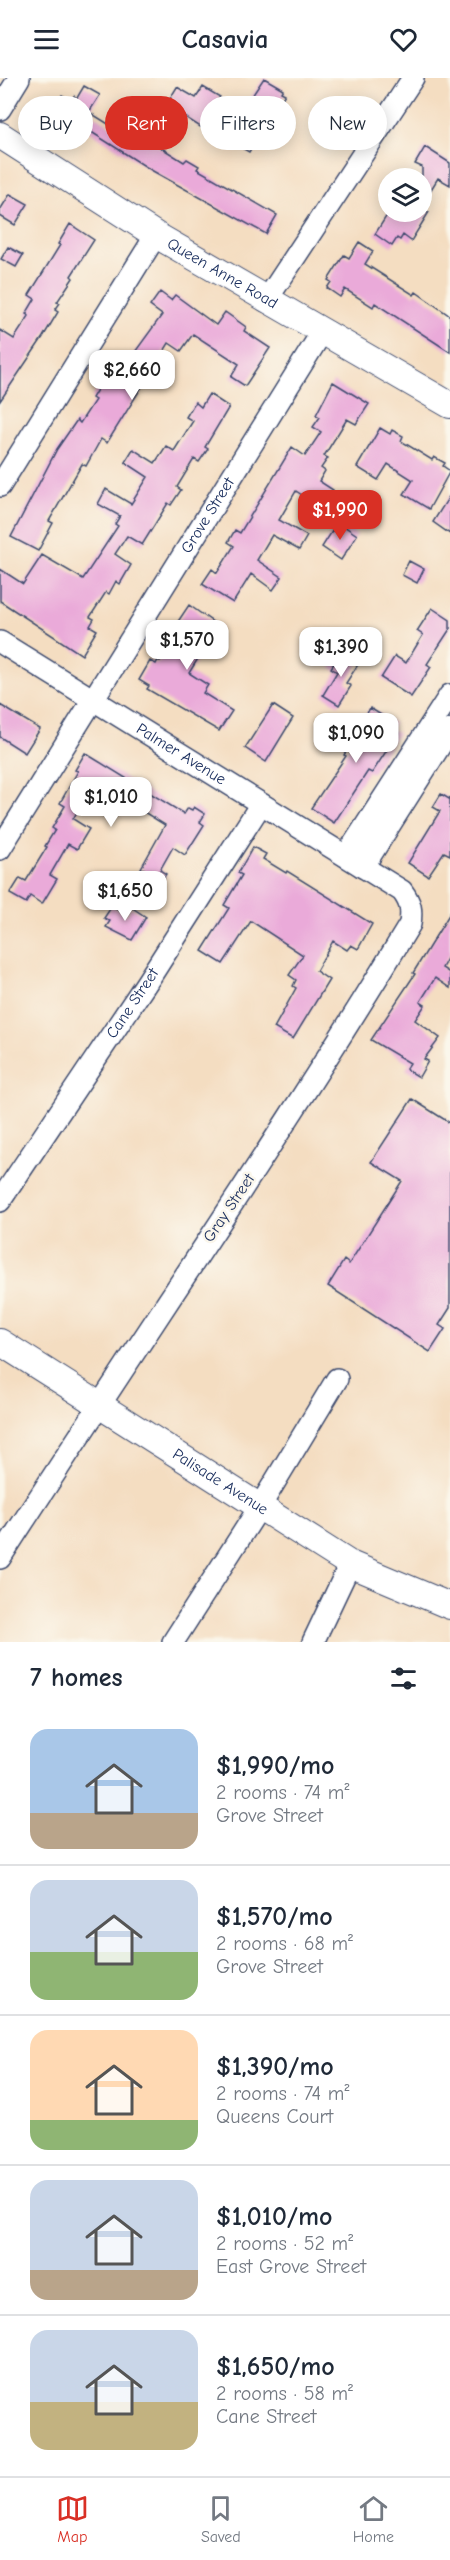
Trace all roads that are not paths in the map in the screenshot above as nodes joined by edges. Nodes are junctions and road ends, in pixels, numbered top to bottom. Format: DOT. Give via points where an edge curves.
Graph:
graph roads {
  1 [pos="20,78"];
  2 [pos="413,78"];
  3 [pos="0,109"];
  4 [pos="0,135"];
  5 [pos="156,235"];
  6 [pos="266,301"];
  7 [pos="322,332"];
  8 [pos="450,405"];
  9 [pos="0,486"];
  10 [pos="0,642"];
  11 [pos="450,695"];
  12 [pos="93,700"];
  13 [pos="450,730"];
  14 [pos="261,804"];
  15 [pos="0,849"];
  16 [pos="355,862"];
  17 [pos="0,1201"];
  18 [pos="0,1342"];
  19 [pos="337,1378"];
  20 [pos="98,1406"];
  21 [pos="259,1508"];
  22 [pos="0,1558"];
  23 [pos="350,1564"];
  24 [pos="450,1606"];
  25 [pos="173,1642"];
  26 [pos="313,1642"];
  1 -- 3 [label="street"];
  2 -- 6 [label="street"];
  4 -- 5 [label="street, Queen Anne Road"];
  5 -- 6 [label="street, Queen Anne Road"];
  5 -- 9 [label="street"];
  6 -- 7 [label="street, Queen Anne Road"];
  7 -- 8 [label="street, Queen Anne Road"];
  7 -- 12 [label="street, Grove Street"];
  10 -- 12 [label="street, Palmer Avenue"];
  11 -- 16 [label="street"];
  12 -- 14 [label="street, Palmer Avenue"];
  12 -- 15 [label="street, Grove Street"];
  13 -- 16 [label="street"];
  14 -- 16 [label="street, Palmer Avenue"];
  14 -- 17 [label="street, Cane Street"];
  16 -- 20 [label="street, Gray Street" via="402,891 412,910 410,924 329,1058"];
  18 -- 20 [label="street, Palisade Avenue"];
  19 -- 21 [label="street"];
  20 -- 21 [label="street, Palisade Avenue"];
  20 -- 22 [label="street, Gray Street"];
  21 -- 23 [label="street, Palisade Avenue"];
  21 -- 25 [label="street"];
  23 -- 24 [label="street, Palisade Avenue"];
  23 -- 26 [label="street"];
}
